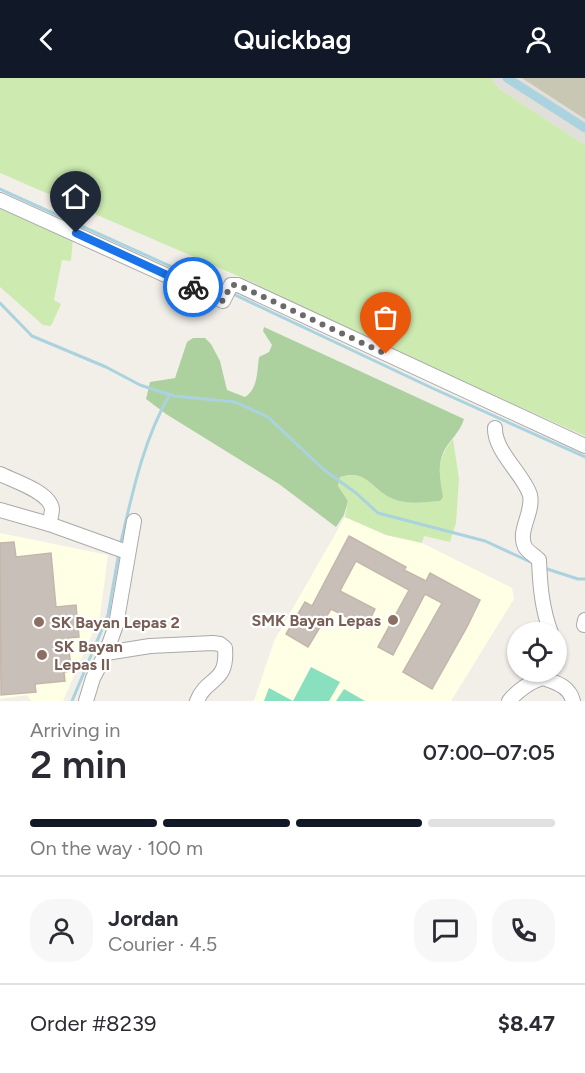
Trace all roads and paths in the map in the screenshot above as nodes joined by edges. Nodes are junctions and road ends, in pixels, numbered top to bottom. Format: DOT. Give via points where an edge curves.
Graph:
graph roads {
  1 [pos="0,200"];
  2 [pos="495,428"];
  3 [pos="585,446"];
  4 [pos="0,474"];
  5 [pos="0,510"];
  6 [pos="134,521"];
  7 [pos="49,524"];
  8 [pos="122,551"];
  9 [pos="585,620"];
  10 [pos="547,622"];
  11 [pos="584,625"];
  12 [pos="106,653"];
  13 [pos="533,682"];
  14 [pos="557,682"];
  15 [pos="86,701"];
  16 [pos="197,701"];
  17 [pos="509,701"];
  18 [pos="573,701"];
  1 -- 3 [label="street" via="223,301 234,284 238,285"];
  2 -- 10 [label="street" via="497,442 530,495 523,533 525,547 539,563"];
  4 -- 7 [label="street" via="47,499 52,510"];
  5 -- 7 [label="street"];
  6 -- 8 [label="street"];
  7 -- 8 [label="street"];
  8 -- 12 [label="street" via="116,625"];
  9 -- 11 [label="street"];
  12 -- 15 [label="street"];
  12 -- 16 [label="street" via="150,646 220,644 225,648 224,670"];
  13 -- 17 [label="street"];
  14 -- 18 [label="street" via="570,691"];
}
